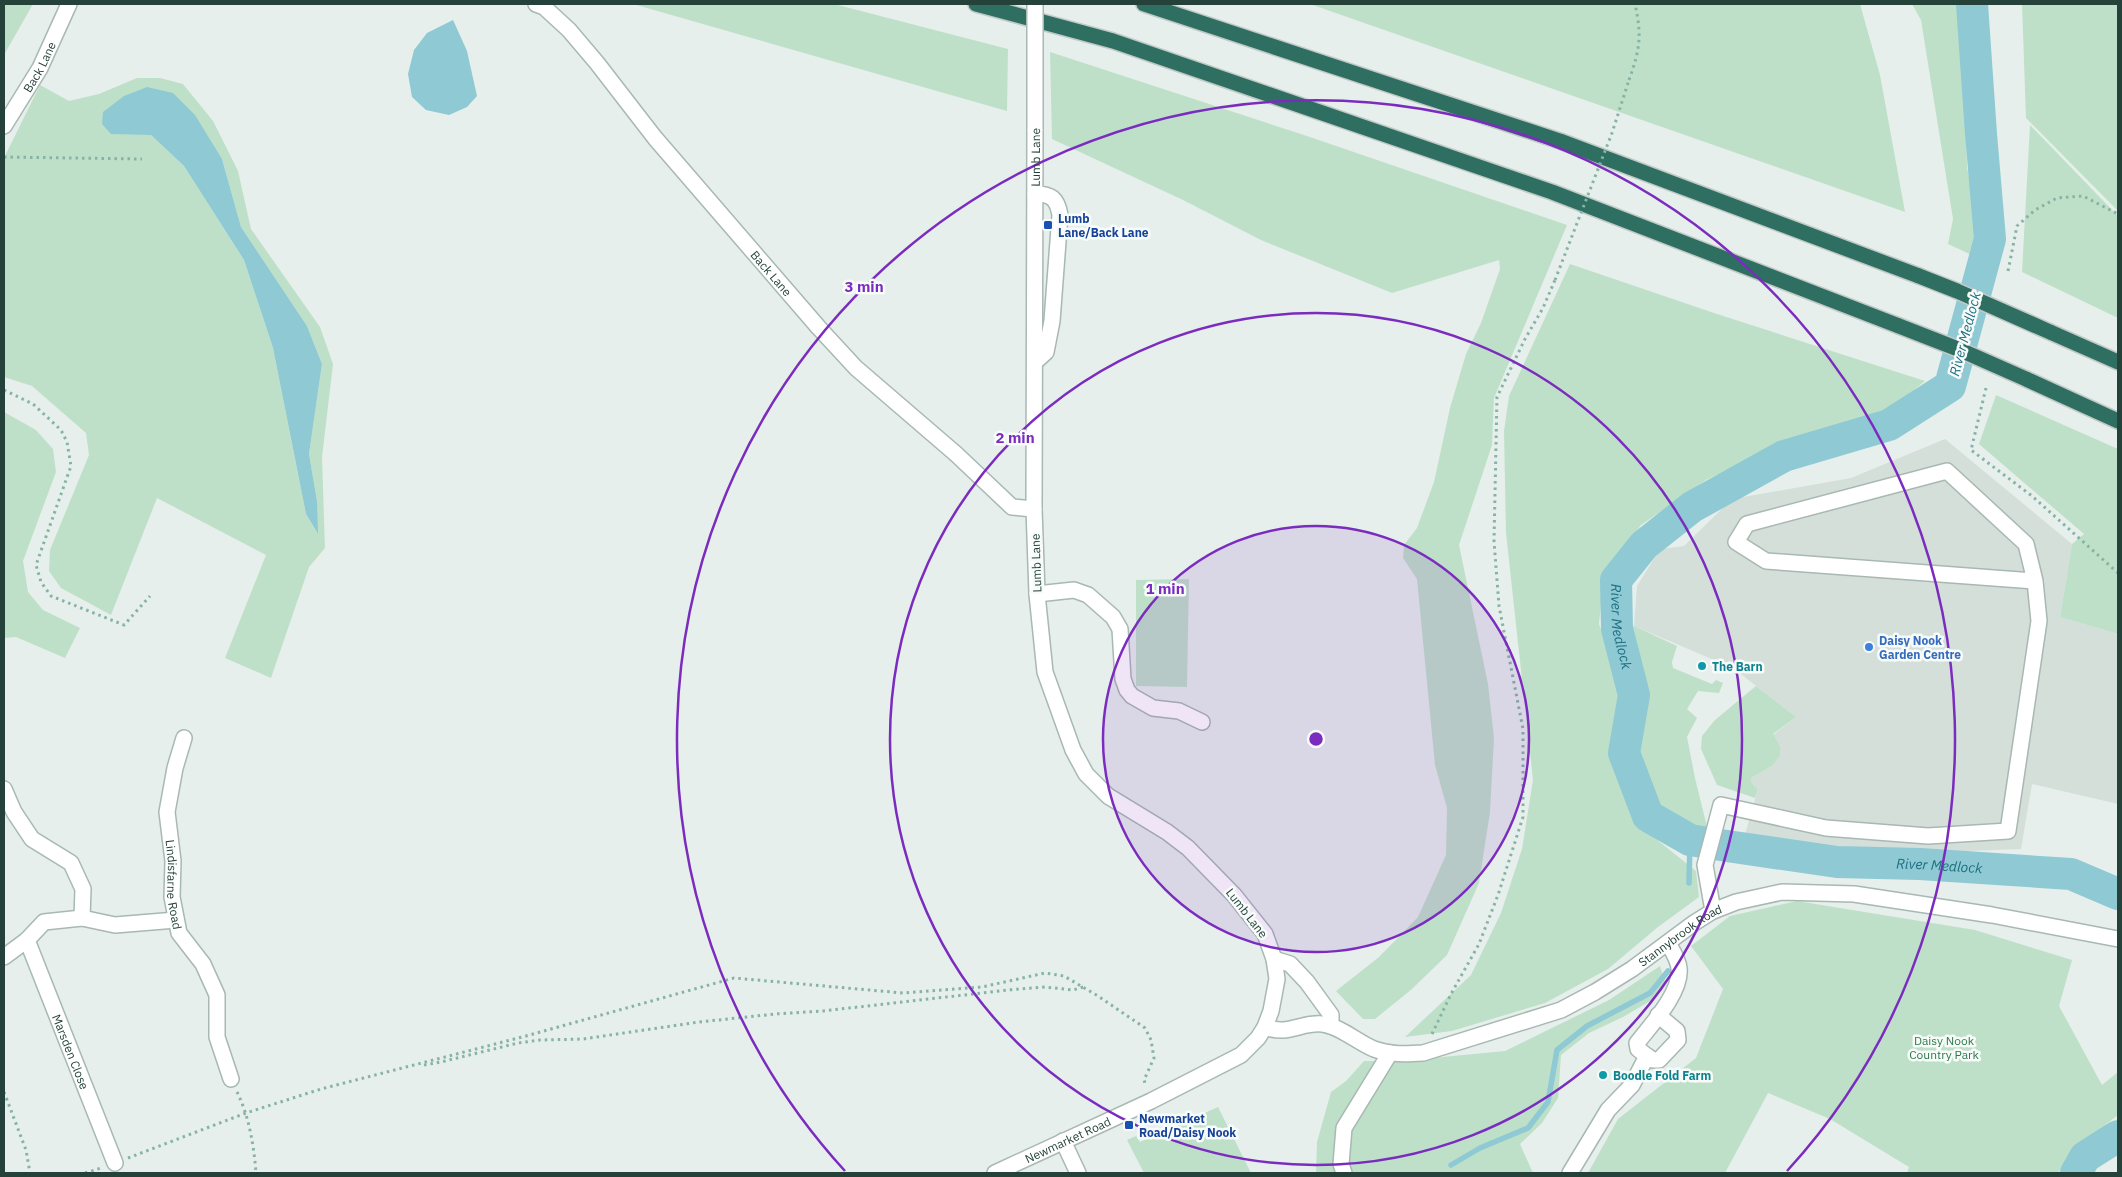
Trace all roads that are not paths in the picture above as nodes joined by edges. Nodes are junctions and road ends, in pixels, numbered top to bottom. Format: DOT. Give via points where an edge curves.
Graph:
graph roads {
  1 [pos="69,4"];
  2 [pos="536,4"];
  3 [pos="976,4"];
  4 [pos="1035,4"];
  5 [pos="1144,4"];
  6 [pos="4,126"];
  7 [pos="1035,194"];
  8 [pos="1035,362"];
  9 [pos="2118,362"];
  10 [pos="2118,421"];
  11 [pos="1034,509"];
  12 [pos="2035,581"];
  13 [pos="1037,594"];
  14 [pos="1202,722"];
  15 [pos="184,738"];
  16 [pos="4,789"];
  17 [pos="1714,911"];
  18 [pos="82,918"];
  19 [pos="176,920"];
  20 [pos="2118,939"];
  21 [pos="27,940"];
  22 [pos="1668,942"];
  23 [pos="4,957"];
  24 [pos="1274,958"];
  25 [pos="1658,1015"];
  26 [pos="1331,1026"];
  27 [pos="1265,1027"];
  28 [pos="1390,1053"];
  29 [pos="1647,1056"];
  30 [pos="230,1080"];
  31 [pos="1063,1141"];
  32 [pos="115,1163"];
  33 [pos="995,1173"];
  34 [pos="1078,1173"];
  35 [pos="1344,1173"];
  36 [pos="1570,1173"];
  1 -- 6 [label="street, Back Lane" via="40,68"];
  2 -- 11 [label="street, Back Lane" via="544,7 569,30 655,138 856,368 1012,507"];
  3 -- 10 [label="highway, bridge" via="1113,41 1552,192 1958,349"];
  4 -- 7 [label="street, Lumb Lane, bridge"];
  5 -- 9 [label="highway, bridge" via="1560,141 1957,291"];
  7 -- 8 [label="street, Lumb Lane"];
  7 -- 8 [label="street" via="1047,194 1054,199 1060,215 1052,321 1046,352"];
  8 -- 11 [label="street, Lumb Lane"];
  11 -- 13 [label="street, Lumb Lane"];
  12 -- 12 [label="street" via="2026,544 1947,471 1747,524 1736,542 1766,561"];
  12 -- 17 [label="street" via="2039,621 2008,831 1928,836 1826,828 1721,805 1705,865"];
  13 -- 14 [label="street" via="1074,590 1088,596 1113,617 1120,629 1123,679 1132,696 1153,708 1180,711"];
  13 -- 24 [label="street, Lumb Lane" via="1045,672 1073,750 1086,774 1108,796 1188,848 1251,915 1265,934"];
  15 -- 19 [label="street, Lindisfarne Road" via="167,812"];
  16 -- 18 [label="street" via="14,812 32,839 71,863 84,889"];
  17 -- 20 [label="street, Stannybrook Road" via="1744,900 1782,892 1836,893 1992,915"];
  17 -- 22 [label="street, Stannybrook Road"];
  18 -- 19 [label="street" via="115,924"];
  18 -- 21 [label="street" via="44,922"];
  19 -- 30 [label="street, Lindisfarne Road" via="179,932 203,964 216,995 217,1037"];
  21 -- 23 [label="street"];
  21 -- 32 [label="street, Marsden Close"];
  22 -- 25 [label="street" via="1680,969 1677,983"];
  22 -- 28 [label="street, Stannybrook Road" via="1595,992 1561,1010 1423,1053"];
  24 -- 26 [label="street" via="1290,964 1307,982 1331,1015"];
  24 -- 27 [label="street, Lumb Lane" via="1275,995"];
  25 -- 29 [label="street" via="1637,1043 1638,1049"];
  25 -- 29 [label="street" via="1677,1031 1678,1040 1663,1058 1653,1060"];
  26 -- 27 [label="street, Stannybrook Road" via="1321,1024 1277,1032"];
  26 -- 28 [label="street, Stannybrook Road" via="1372,1048"];
  27 -- 31 [label="street, Newmarket Road" via="1246,1051 1231,1062"];
  28 -- 35 [label="street" via="1344,1128"];
  29 -- 36 [label="street" via="1632,1085 1608,1110"];
  31 -- 33 [label="street, Newmarket Road"];
  31 -- 34 [label="street"];
}
